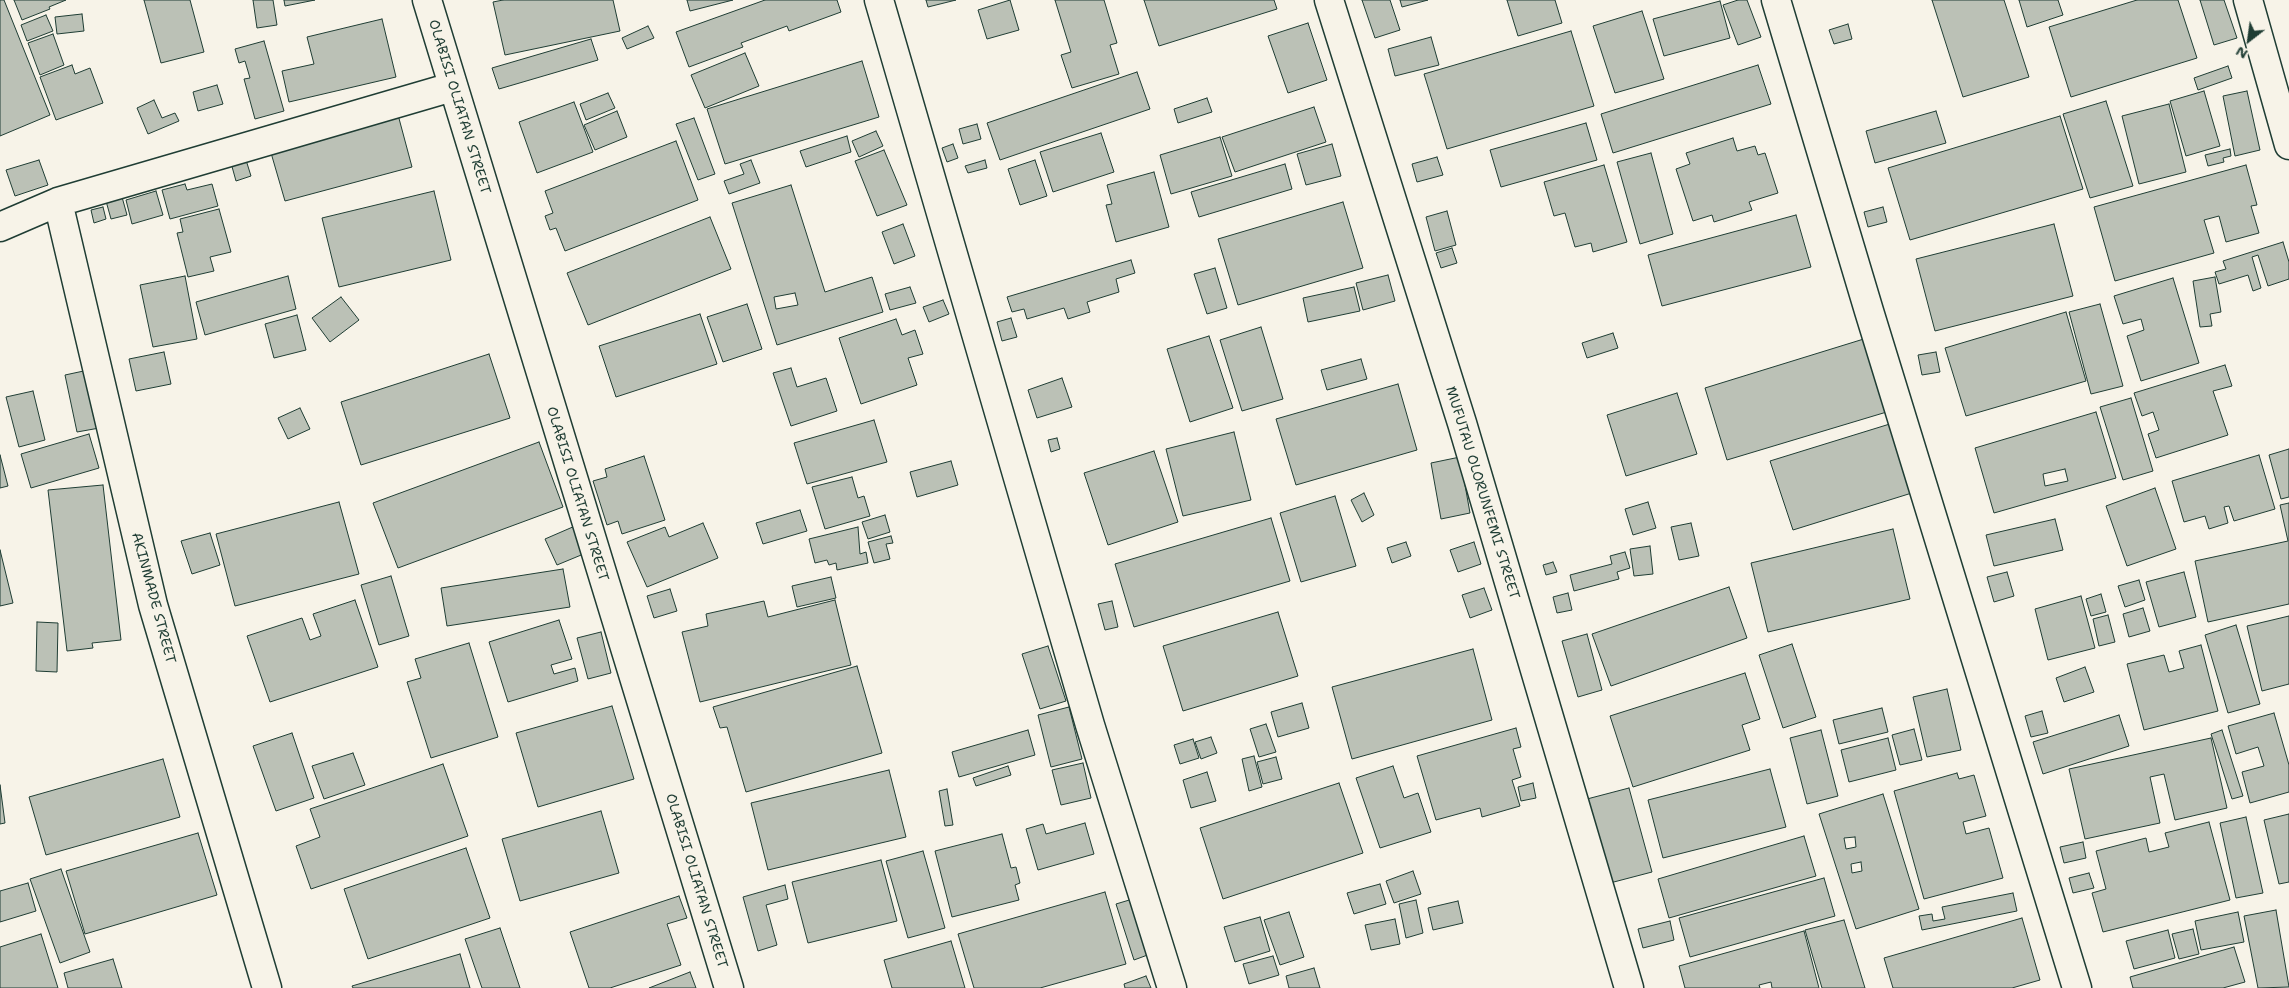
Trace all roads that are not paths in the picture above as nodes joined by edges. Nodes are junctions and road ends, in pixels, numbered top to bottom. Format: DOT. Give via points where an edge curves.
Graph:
graph roads {
  1 [pos="427,0"];
  2 [pos="879,0"];
  3 [pos="1329,0"];
  4 [pos="1776,0"];
  5 [pos="2248,0"];
  6 [pos="452,87"];
  7 [pos="2289,145"];
  8 [pos="58,202"];
  9 [pos="0,227"];
  10 [pos="267,988"];
  11 [pos="729,988"];
  12 [pos="1172,988"];
  13 [pos="1629,988"];
  14 [pos="2077,988"];
  1 -- 6 [label="street, OLABISI OLIATAN STREET"];
  2 -- 12 [label="street" via="1090,724"];
  3 -- 13 [label="street, MUFUTAU OLORUNFEMI STREET" via="1462,423"];
  4 -- 14 [label="street"];
  5 -- 7 [label="street"];
  6 -- 8 [label="street"];
  6 -- 11 [label="street, OLABISI OLIATAN STREET"];
  8 -- 9 [label="street"];
  8 -- 10 [label="street, AKINMADE STREET" via="153,605"];
}
